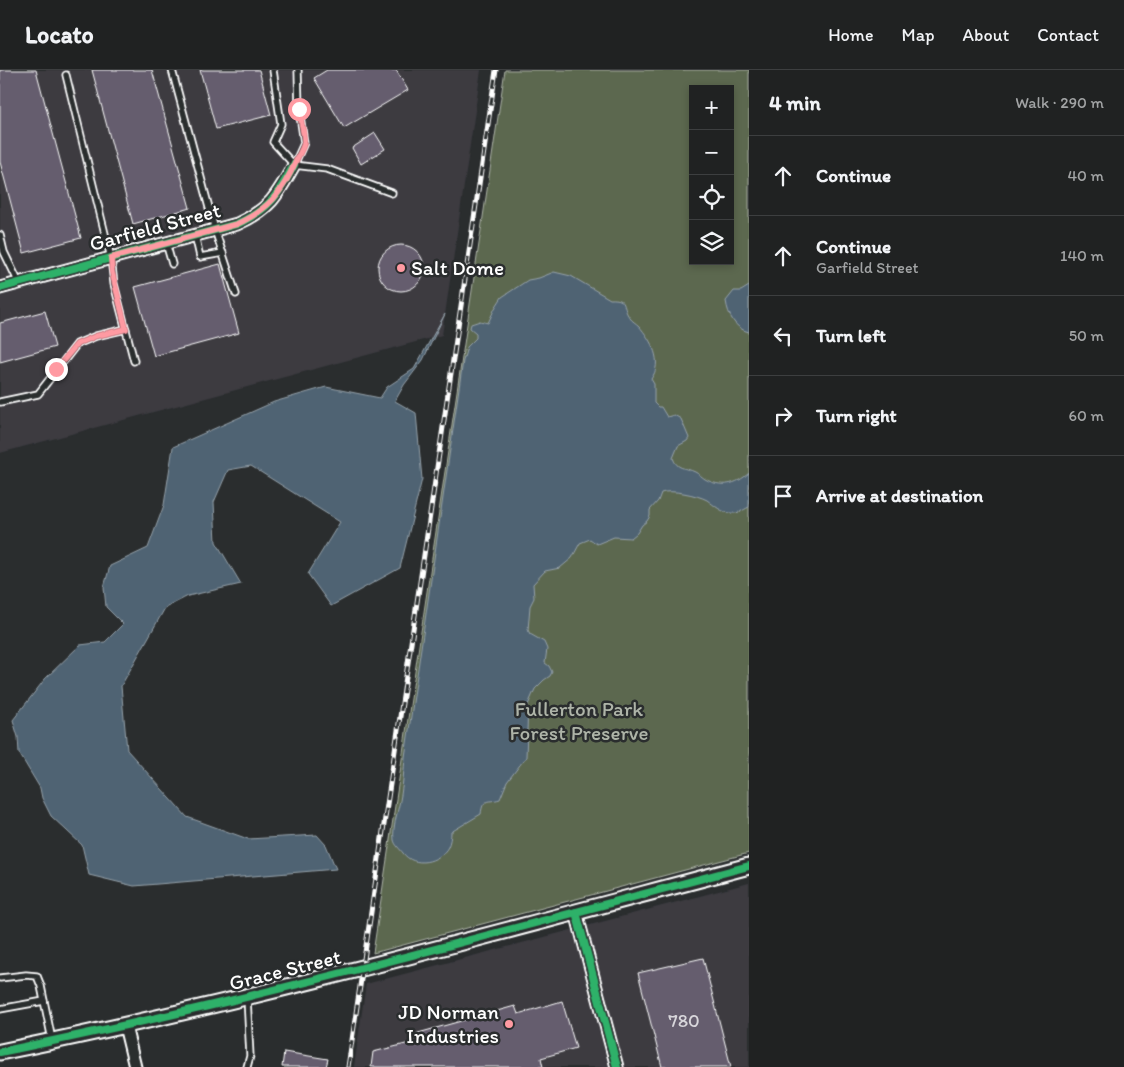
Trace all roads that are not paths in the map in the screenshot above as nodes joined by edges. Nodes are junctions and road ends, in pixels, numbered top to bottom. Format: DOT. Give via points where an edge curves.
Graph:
graph roads {
  1 [pos="172,70"];
  2 [pos="273,70"];
  3 [pos="298,70"];
  4 [pos="66,75"];
  5 [pos="294,165"];
  6 [pos="392,193"];
  7 [pos="215,230"];
  8 [pos="195,235"];
  9 [pos="0,236"];
  10 [pos="166,243"];
  11 [pos="223,253"];
  12 [pos="111,258"];
  13 [pos="172,264"];
  14 [pos="19,283"];
  15 [pos="0,288"];
  16 [pos="236,294"];
  17 [pos="126,329"];
  18 [pos="134,361"];
  19 [pos="0,402"];
  20 [pos="749,866"];
  21 [pos="576,912"];
  22 [pos="0,978"];
  23 [pos="247,997"];
  24 [pos="44,1001"];
  25 [pos="0,1009"];
  26 [pos="125,1026"];
  27 [pos="52,1042"];
  28 [pos="0,1052"];
  29 [pos="135,1067"];
  30 [pos="247,1067"];
  31 [pos="617,1067"];
  1 -- 7 [label="lane"];
  2 -- 5 [label="lane" via="281,124 273,142"];
  3 -- 5 [label="lane" via="304,143"];
  4 -- 12 [label="lane"];
  5 -- 6 [label="lane" via="327,169"];
  5 -- 7 [label="street, Garfield Street" via="271,203 237,224"];
  7 -- 8 [label="street, Garfield Street"];
  7 -- 11 [label="lane"];
  8 -- 10 [label="street, Garfield Street"];
  8 -- 11 [label="lane" via="200,258"];
  9 -- 14 [label="lane"];
  10 -- 12 [label="street, Garfield Street"];
  10 -- 13 [label="lane"];
  11 -- 16 [label="lane"];
  12 -- 14 [label="street, Garfield Street"];
  12 -- 17 [label="lane"];
  14 -- 15 [label="street, Garfield Street"];
  17 -- 18 [label="lane"];
  17 -- 19 [label="lane" via="77,344 38,394"];
  20 -- 21 [label="street, Grace Street"];
  21 -- 23 [label="street, Grace Street"];
  21 -- 31 [label="street"];
  22 -- 24 [label="lane" via="26,974 37,976"];
  23 -- 26 [label="street, Grace Street"];
  23 -- 30 [label="lane" via="250,1056"];
  24 -- 25 [label="lane"];
  24 -- 27 [label="lane"];
  26 -- 27 [label="street, Grace Street"];
  26 -- 29 [label="street"];
  27 -- 28 [label="street, Grace Street"];
}
